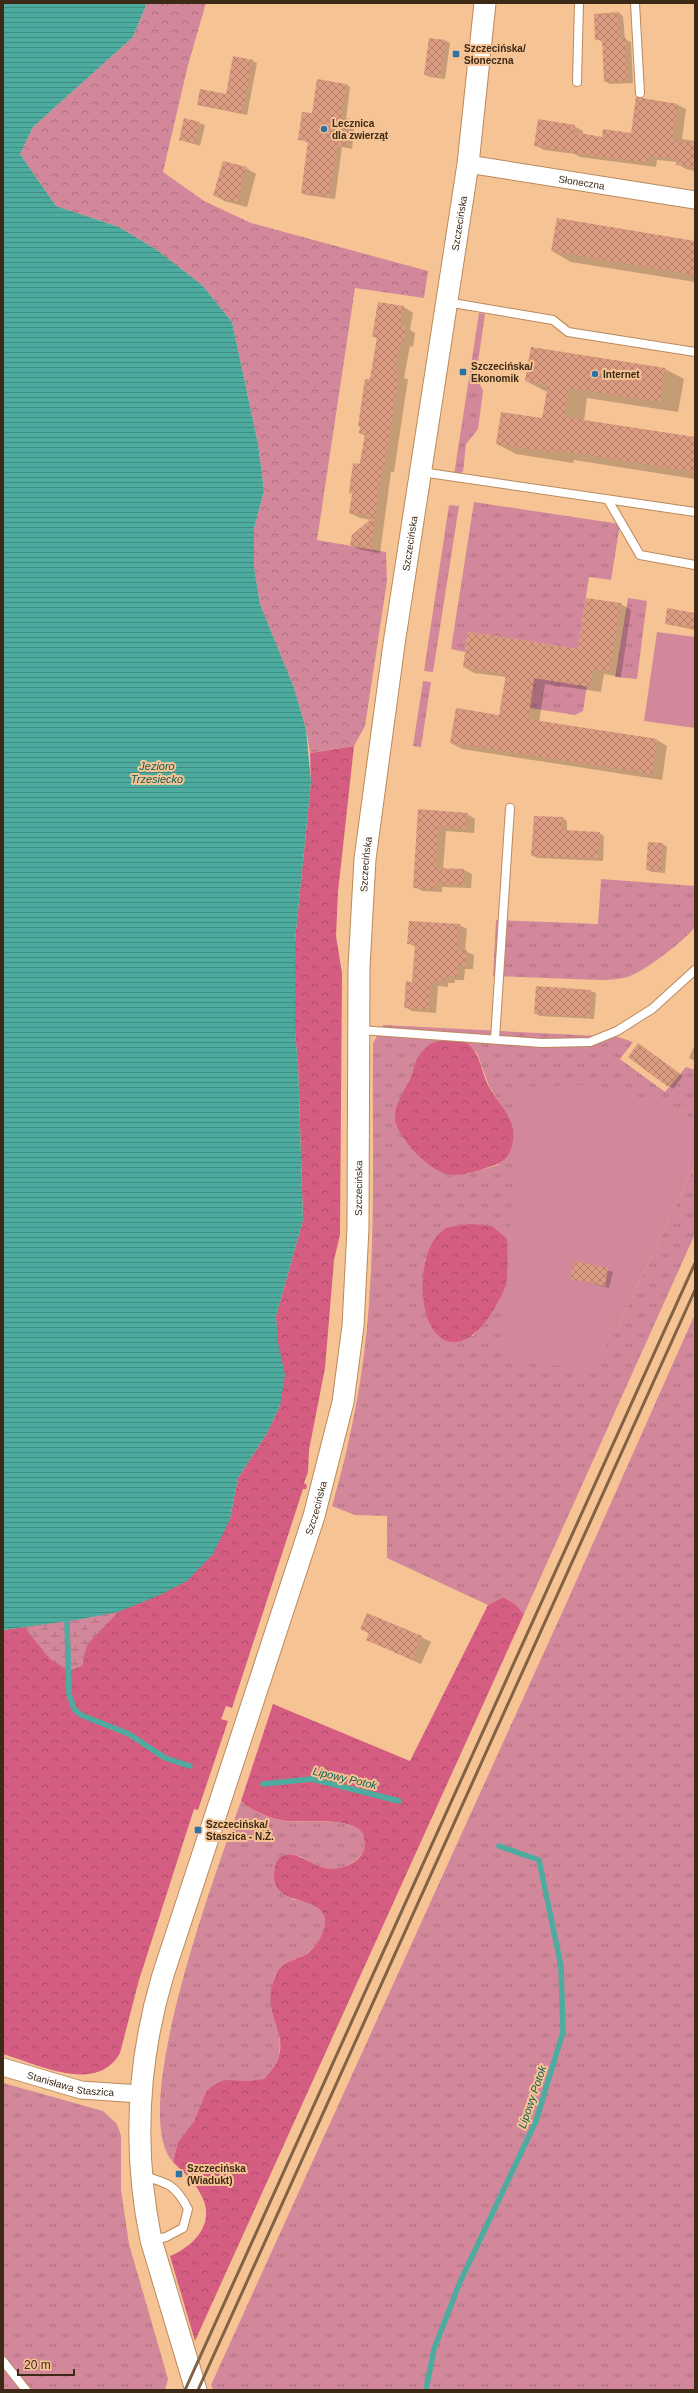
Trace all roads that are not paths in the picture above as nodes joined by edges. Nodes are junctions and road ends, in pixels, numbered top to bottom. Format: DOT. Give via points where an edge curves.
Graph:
graph roads {
  1 [pos="485,3"];
  2 [pos="579,3"];
  3 [pos="635,3"];
  4 [pos="577,82"];
  5 [pos="640,93"];
  6 [pos="468,164"];
  7 [pos="695,200"];
  8 [pos="446,301"];
  9 [pos="695,352"];
  10 [pos="421,472"];
  11 [pos="608,500"];
  12 [pos="695,512"];
  13 [pos="695,565"];
  14 [pos="510,808"];
  15 [pos="695,970"];
  16 [pos="359,1030"];
  17 [pos="495,1039"];
  18 [pos="3,2067"];
  19 [pos="140,2094"];
  20 [pos="142,2176"];
  21 [pos="151,2240"];
  22 [pos="3,2361"];
  23 [pos="26,2390"];
  24 [pos="196,2390"];
  1 -- 6 [label="street, Szczecińska"];
  2 -- 4 [label="lane"];
  3 -- 5 [label="lane"];
  6 -- 7 [label="street, Słoneczna"];
  6 -- 8 [label="street, Szczecińska"];
  8 -- 9 [label="lane" via="553,320 568,332"];
  8 -- 10 [label="street, Szczecińska"];
  10 -- 11 [label="lane"];
  10 -- 16 [label="street, Szczecińska" via="369,824 361,908"];
  11 -- 12 [label="lane"];
  11 -- 13 [label="lane" via="640,555"];
  14 -- 17 [label="lane"];
  15 -- 17 [label="lane" via="652,1009 618,1031 590,1042 570,1044"];
  16 -- 17 [label="lane"];
  16 -- 19 [label="street, Szczecińska" via="358,1236 353,1326 343,1402 314,1516 153,2008"];
  18 -- 19 [label="street, Stanisława Staszica" via="81,2090"];
  19 -- 20 [label="street, Szczecińska"];
  20 -- 21 [label="street, Szczecińska"];
  20 -- 21 [label="lane" via="168,2182 180,2194 188,2209 183,2228 166,2237"];
  21 -- 24 [label="street, Szczecińska"];
  22 -- 23 [label="lane"];
}
